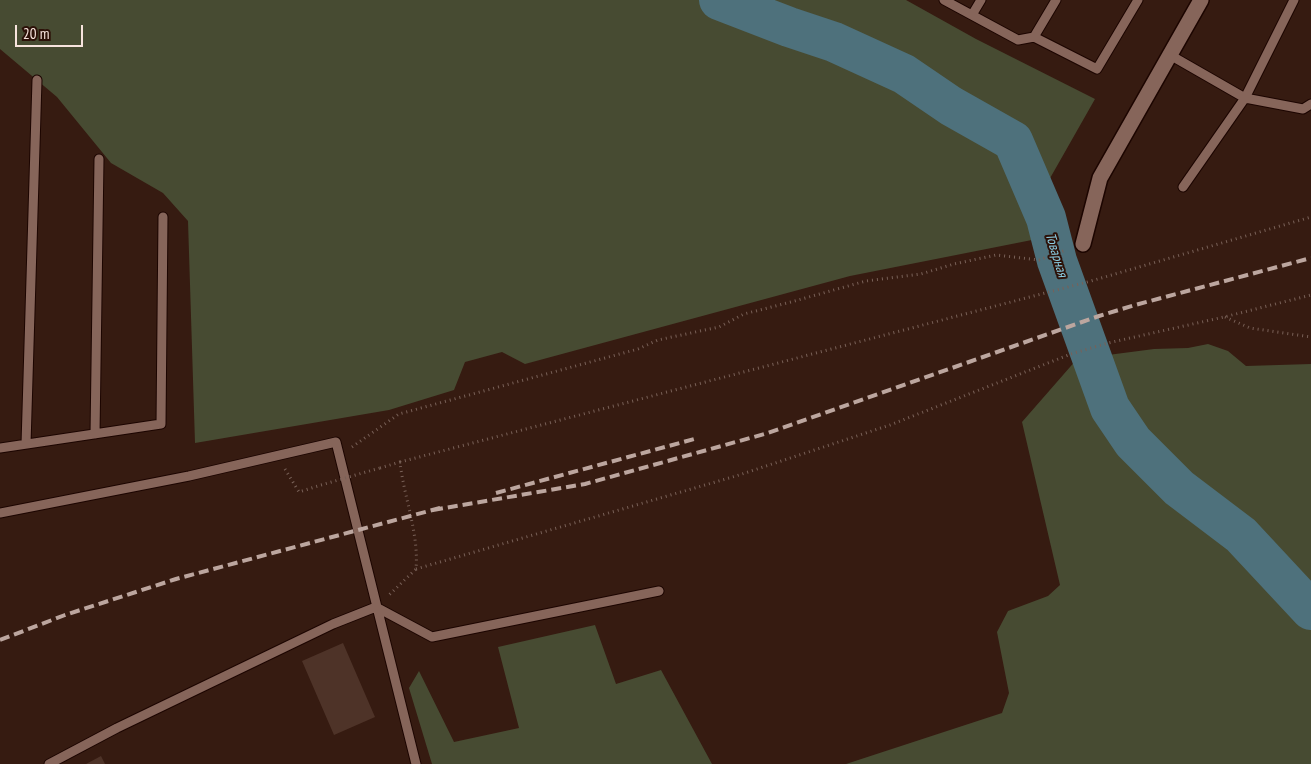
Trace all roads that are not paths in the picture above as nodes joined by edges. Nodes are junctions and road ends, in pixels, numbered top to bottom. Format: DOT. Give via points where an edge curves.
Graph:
graph roads {
  1 [pos="944,0"];
  2 [pos="981,0"];
  3 [pos="1056,0"];
  4 [pos="1138,0"];
  5 [pos="1201,0"];
  6 [pos="1294,0"];
  7 [pos="972,15"];
  8 [pos="1034,37"];
  9 [pos="1170,56"];
  10 [pos="37,80"];
  11 [pos="1245,98"];
  12 [pos="1311,104"];
  13 [pos="99,159"];
  14 [pos="1183,187"];
  15 [pos="163,217"];
  16 [pos="1083,244"];
  17 [pos="95,434"];
  18 [pos="26,444"];
  19 [pos="0,448"];
  20 [pos="0,513"];
  21 [pos="659,592"];
  22 [pos="376,607"];
  23 [pos="49,764"];
  24 [pos="416,764"];
  1 -- 7 [label="lane"];
  2 -- 7 [label="lane"];
  3 -- 8 [label="lane"];
  4 -- 8 [label="lane" via="1097,69"];
  5 -- 9 [label="street"];
  6 -- 11 [label="lane"];
  7 -- 8 [label="lane" via="1018,40"];
  9 -- 11 [label="lane"];
  9 -- 16 [label="street" via="1100,178"];
  10 -- 18 [label="lane"];
  11 -- 12 [label="lane" via="1303,109"];
  11 -- 14 [label="lane"];
  13 -- 17 [label="lane"];
  15 -- 17 [label="lane" via="162,424"];
  17 -- 18 [label="lane"];
  18 -- 19 [label="lane"];
  20 -- 22 [label="lane" via="189,476 336,442"];
  21 -- 22 [label="lane" via="432,637"];
  22 -- 23 [label="lane" via="333,624"];
  22 -- 24 [label="lane"];
}
